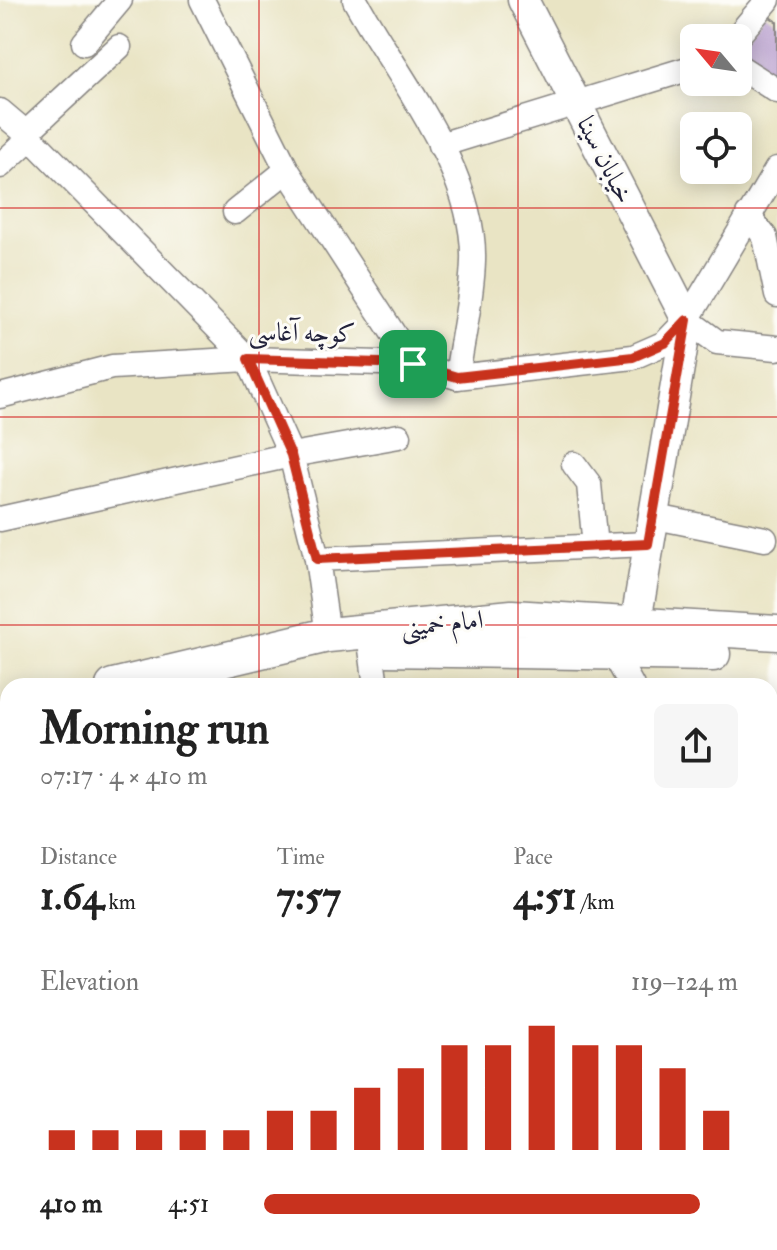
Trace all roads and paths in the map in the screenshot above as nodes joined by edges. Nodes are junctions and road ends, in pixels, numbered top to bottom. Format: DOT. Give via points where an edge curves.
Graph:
graph roads {
  1 [pos="120,0"];
  2 [pos="202,0"];
  3 [pos="355,0"];
  4 [pos="523,0"];
  5 [pos="768,0"];
  6 [pos="748,24"];
  7 [pos="84,43"];
  8 [pos="119,47"];
  9 [pos="680,71"];
  10 [pos="752,75"];
  11 [pos="777,91"];
  12 [pos="576,103"];
  13 [pos="0,111"];
  14 [pos="28,135"];
  15 [pos="440,145"];
  16 [pos="0,166"];
  17 [pos="777,169"];
  18 [pos="287,170"];
  19 [pos="235,212"];
  20 [pos="748,215"];
  21 [pos="777,295"];
  22 [pos="687,320"];
  23 [pos="777,348"];
  24 [pos="248,359"];
  25 [pos="413,364"];
  26 [pos="457,377"];
  27 [pos="0,396"];
  28 [pos="399,436"];
  29 [pos="291,455"];
  30 [pos="574,464"];
  31 [pos="0,519"];
  32 [pos="649,530"];
  33 [pos="765,539"];
  34 [pos="595,547"];
  35 [pos="317,559"];
  36 [pos="777,633"];
  37 [pos="328,635"];
  38 [pos="622,646"];
  39 [pos="371,649"];
  40 [pos="777,656"];
  41 [pos="147,678"];
  42 [pos="242,678"];
  43 [pos="375,678"];
  44 [pos="615,678"];
  45 [pos="630,678"];
  1 -- 7 [label="street"];
  2 -- 18 [label="street"];
  3 -- 15 [label="street"];
  4 -- 12 [label="street, خیابان سینا"];
  5 -- 6 [label="street"];
  8 -- 14 [label="street"];
  9 -- 12 [label="street"];
  10 -- 11 [label="street"];
  12 -- 15 [label="street"];
  12 -- 22 [label="street, خیابان سینا"];
  13 -- 14 [label="street"];
  14 -- 16 [label="street"];
  14 -- 24 [label="street"];
  15 -- 26 [label="street" via="466,208 473,259"];
  17 -- 20 [label="street, کوچه آغاسی"];
  18 -- 19 [label="street"];
  18 -- 25 [label="street"];
  20 -- 21 [label="street" via="765,237"];
  20 -- 22 [label="street, کوچه آغاسی"];
  22 -- 23 [label="street" via="717,342"];
  22 -- 26 [label="street, کوچه آغاسی" via="665,343 633,357"];
  22 -- 32 [label="street"];
  24 -- 25 [label="street, کوچه آغاسی"];
  24 -- 27 [label="street, کوچه آغاسی" via="112,367"];
  24 -- 29 [label="street"];
  25 -- 26 [label="street, کوچه آغاسی"];
  28 -- 29 [label="street"];
  29 -- 31 [label="street"];
  29 -- 35 [label="street"];
  30 -- 34 [label="street" via="589,484"];
  32 -- 33 [label="street"];
  32 -- 34 [label="street"];
  32 -- 38 [label="street"];
  34 -- 35 [label="street"];
  35 -- 37 [label="street"];
  36 -- 38 [label="main road, امام خمینی"];
  37 -- 38 [label="main road, امام خمینی" via="512,617"];
  37 -- 41 [label="main road, امام خمینی"];
  38 -- 39 [label="main road, امام خمینی"];
  38 -- 40 [label="main road, امام خمینی"];
  38 -- 44 [label="street"];
  38 -- 45 [label="street"];
  39 -- 42 [label="main road, امام خمینی"];
  39 -- 43 [label="street"];
}
